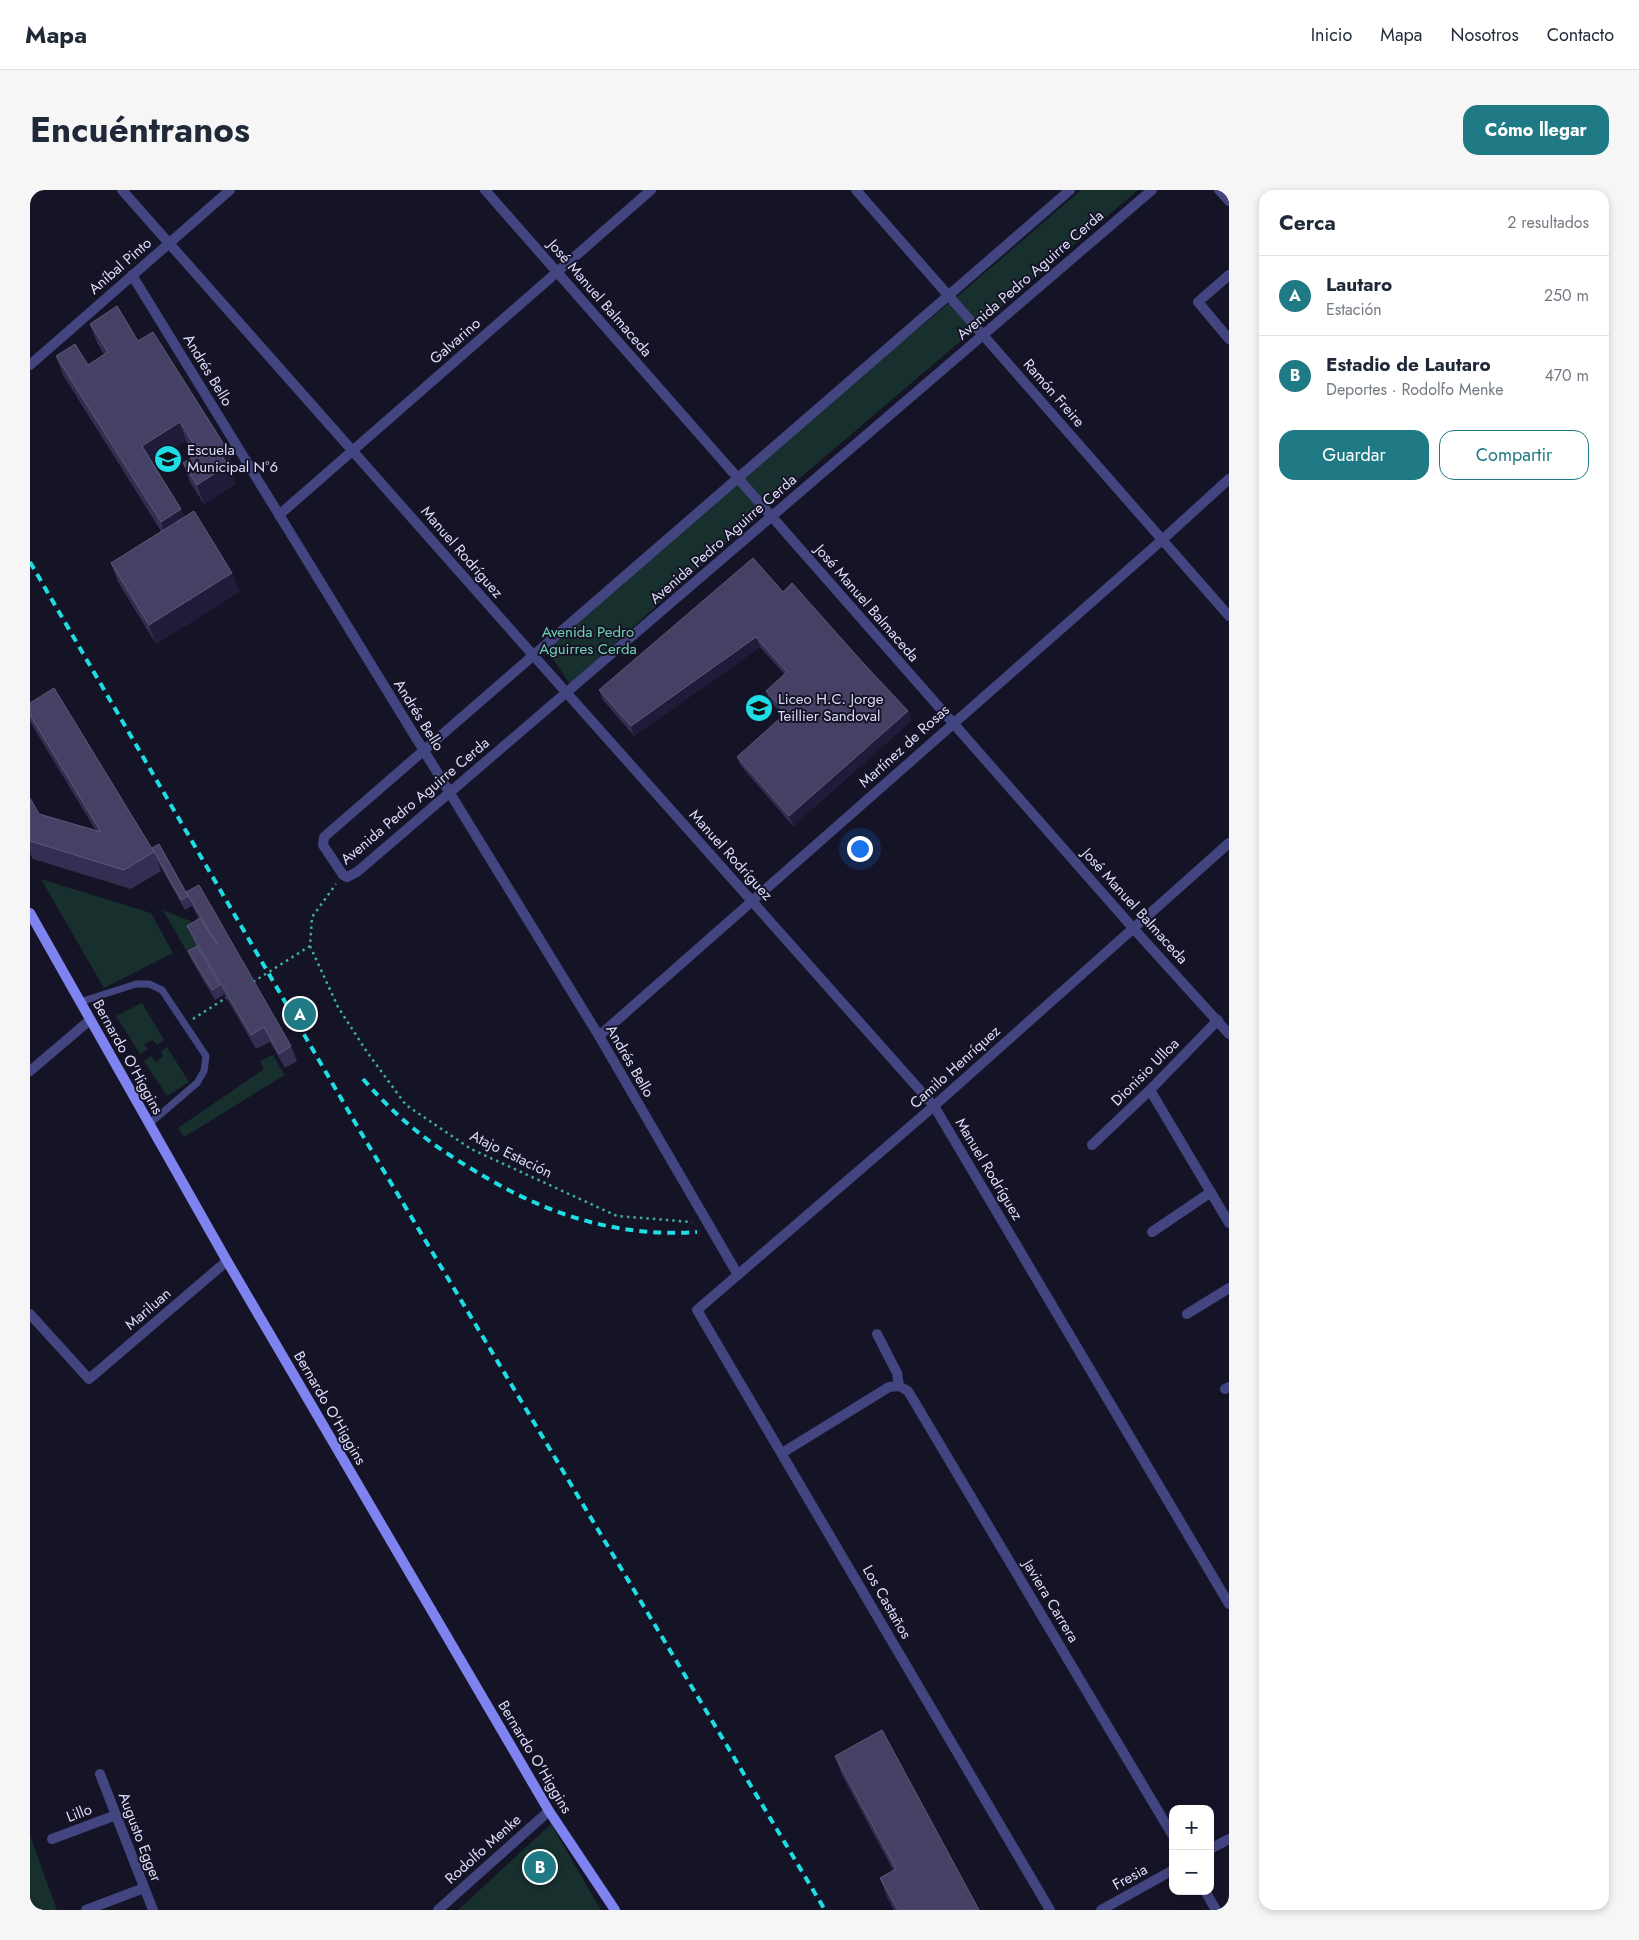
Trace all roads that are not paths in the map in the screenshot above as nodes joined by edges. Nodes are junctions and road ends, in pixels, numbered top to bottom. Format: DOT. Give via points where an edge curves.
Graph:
graph roads {
  1 [pos="122,190"];
  2 [pos="230,190"];
  3 [pos="485,190"];
  4 [pos="651,190"];
  5 [pos="856,190"];
  6 [pos="1070,190"];
  7 [pos="1152,190"];
  8 [pos="1220,190"];
  9 [pos="1229,201"];
  10 [pos="168,244"];
  11 [pos="557,272"];
  12 [pos="1229,274"];
  13 [pos="132,275"];
  14 [pos="947,294"];
  15 [pos="984,336"];
  16 [pos="1229,338"];
  17 [pos="30,365"];
  18 [pos="352,450"];
  19 [pos="738,478"];
  20 [pos="1229,479"];
  21 [pos="279,515"];
  22 [pos="772,516"];
  23 [pos="1162,540"];
  24 [pos="1229,616"];
  25 [pos="533,656"];
  26 [pos="567,692"];
  27 [pos="953,723"];
  28 [pos="423,751"];
  29 [pos="450,793"];
  30 [pos="1229,843"];
  31 [pos="752,901"];
  32 [pos="30,913"];
  33 [pos="1133,928"];
  34 [pos="80,1002"];
  35 [pos="90,1020"];
  36 [pos="1218,1020"];
  37 [pos="1229,1034"];
  38 [pos="599,1036"];
  39 [pos="30,1071"];
  40 [pos="1150,1090"];
  41 [pos="934,1106"];
  42 [pos="149,1124"];
  43 [pos="1092,1145"];
  44 [pos="1211,1192"];
  45 [pos="1229,1223"];
  46 [pos="1152,1232"];
  47 [pos="227,1261"];
  48 [pos="738,1275"];
  49 [pos="1229,1288"];
  50 [pos="697,1310"];
  51 [pos="30,1314"];
  52 [pos="1187,1314"];
  53 [pos="877,1334"];
  54 [pos="899,1386"];
  55 [pos="782,1453"];
  56 [pos="1229,1604"];
  57 [pos="100,1774"];
  58 [pos="549,1811"];
  59 [pos="116,1815"];
  60 [pos="1169,1829"];
  61 [pos="1229,1838"];
  62 [pos="52,1839"];
  63 [pos="1214,1847"];
  64 [pos="1169,1872"];
  65 [pos="144,1888"];
  66 [pos="1207,1895"];
  67 [pos="86,1910"];
  68 [pos="153,1910"];
  69 [pos="438,1910"];
  70 [pos="616,1910"];
  71 [pos="1050,1910"];
  72 [pos="1101,1910"];
  73 [pos="1216,1910"];
  1 -- 10 [label="street, Manuel Rodríguez"];
  2 -- 10 [label="street, Aníbal Pinto"];
  3 -- 11 [label="street, José Manuel Balmaceda"];
  4 -- 11 [label="street, Galvarino"];
  5 -- 14 [label="street, Ramón Freire"];
  6 -- 14 [label="street, Avenida Pedro Aguirre Cerda"];
  7 -- 15 [label="street, Avenida Pedro Aguirre Cerda"];
  8 -- 9 [label="street"];
  10 -- 13 [label="street, Aníbal Pinto"];
  10 -- 18 [label="street, Manuel Rodríguez"];
  11 -- 18 [label="street, Galvarino"];
  11 -- 19 [label="street, José Manuel Balmaceda"];
  12 -- 16 [label="street" via="1198,302"];
  13 -- 17 [label="street, Aníbal Pinto"];
  13 -- 21 [label="street, Andrés Bello"];
  14 -- 15 [label="street, Ramón Freire"];
  14 -- 19 [label="street, Avenida Pedro Aguirre Cerda"];
  15 -- 22 [label="street, Avenida Pedro Aguirre Cerda"];
  15 -- 23 [label="street, Ramón Freire"];
  18 -- 21 [label="street, Galvarino"];
  18 -- 25 [label="street, Manuel Rodríguez"];
  19 -- 22 [label="street, José Manuel Balmaceda"];
  19 -- 25 [label="street, Avenida Pedro Aguirre Cerda"];
  20 -- 23 [label="street, Martínez de Rosas"];
  21 -- 28 [label="street, Andrés Bello"];
  22 -- 26 [label="street, Avenida Pedro Aguirre Cerda"];
  22 -- 27 [label="street, José Manuel Balmaceda"];
  23 -- 24 [label="street, Ramón Freire"];
  23 -- 27 [label="street, Martínez de Rosas"];
  25 -- 26 [label="street, Manuel Rodríguez"];
  25 -- 28 [label="street, Avenida Pedro Aguirre Cerda"];
  26 -- 29 [label="street, Avenida Pedro Aguirre Cerda"];
  26 -- 31 [label="street, Manuel Rodríguez"];
  27 -- 31 [label="street, Martínez de Rosas"];
  27 -- 33 [label="street, José Manuel Balmaceda"];
  28 -- 29 [label="street, Andrés Bello"];
  28 -- 29 [label="street, Avenida Pedro Aguirre Cerda" via="324,837 322,845 347,877"];
  29 -- 38 [label="street, Andrés Bello"];
  30 -- 33 [label="street, Camilo Henríquez"];
  31 -- 38 [label="street, Martínez de Rosas"];
  31 -- 41 [label="street, Manuel Rodríguez"];
  32 -- 34 [label="main road, Bernardo O'Higgins"];
  33 -- 36 [label="street, José Manuel Balmaceda"];
  33 -- 41 [label="street, Camilo Henríquez"];
  34 -- 35 [label="main road, Bernardo O'Higgins"];
  34 -- 42 [label="lane" via="136,984 150,984 162,990 206,1056 204,1071 197,1083"];
  35 -- 39 [label="street"];
  35 -- 42 [label="main road, Bernardo O'Higgins"];
  36 -- 37 [label="street, José Manuel Balmaceda"];
  36 -- 40 [label="street, Dionisio Ulloa"];
  38 -- 48 [label="street, Andrés Bello"];
  40 -- 43 [label="street, Dionisio Ulloa"];
  40 -- 44 [label="street"];
  41 -- 48 [label="street, Camilo Henríquez"];
  41 -- 56 [label="street, Manuel Rodríguez"];
  42 -- 47 [label="main road, Bernardo O'Higgins"];
  44 -- 45 [label="street"];
  44 -- 46 [label="street"];
  47 -- 51 [label="street, Mariluan" via="89,1379"];
  47 -- 58 [label="main road, Bernardo O'Higgins"];
  48 -- 50 [label="street, Camilo Henríquez"];
  49 -- 52 [label="street"];
  50 -- 55 [label="street, Los Castaños"];
  53 -- 54 [label="street, Javiera Carrera" via="897,1372"];
  54 -- 55 [label="street" via="889,1387"];
  54 -- 60 [label="street, Javiera Carrera" via="912,1395"];
  55 -- 71 [label="street, Los Castaños"];
  57 -- 59 [label="street, Augusto Egger"];
  58 -- 69 [label="street, Rodolfo Menke"];
  58 -- 70 [label="main road, Bernardo O'Higgins"];
  59 -- 62 [label="street, Lillo"];
  59 -- 65 [label="street, Augusto Egger"];
  61 -- 63 [label="street"];
  64 -- 72 [label="street, Fresia"];
  65 -- 67 [label="street"];
  65 -- 68 [label="street, Augusto Egger"];
  66 -- 73 [label="street"];
}
